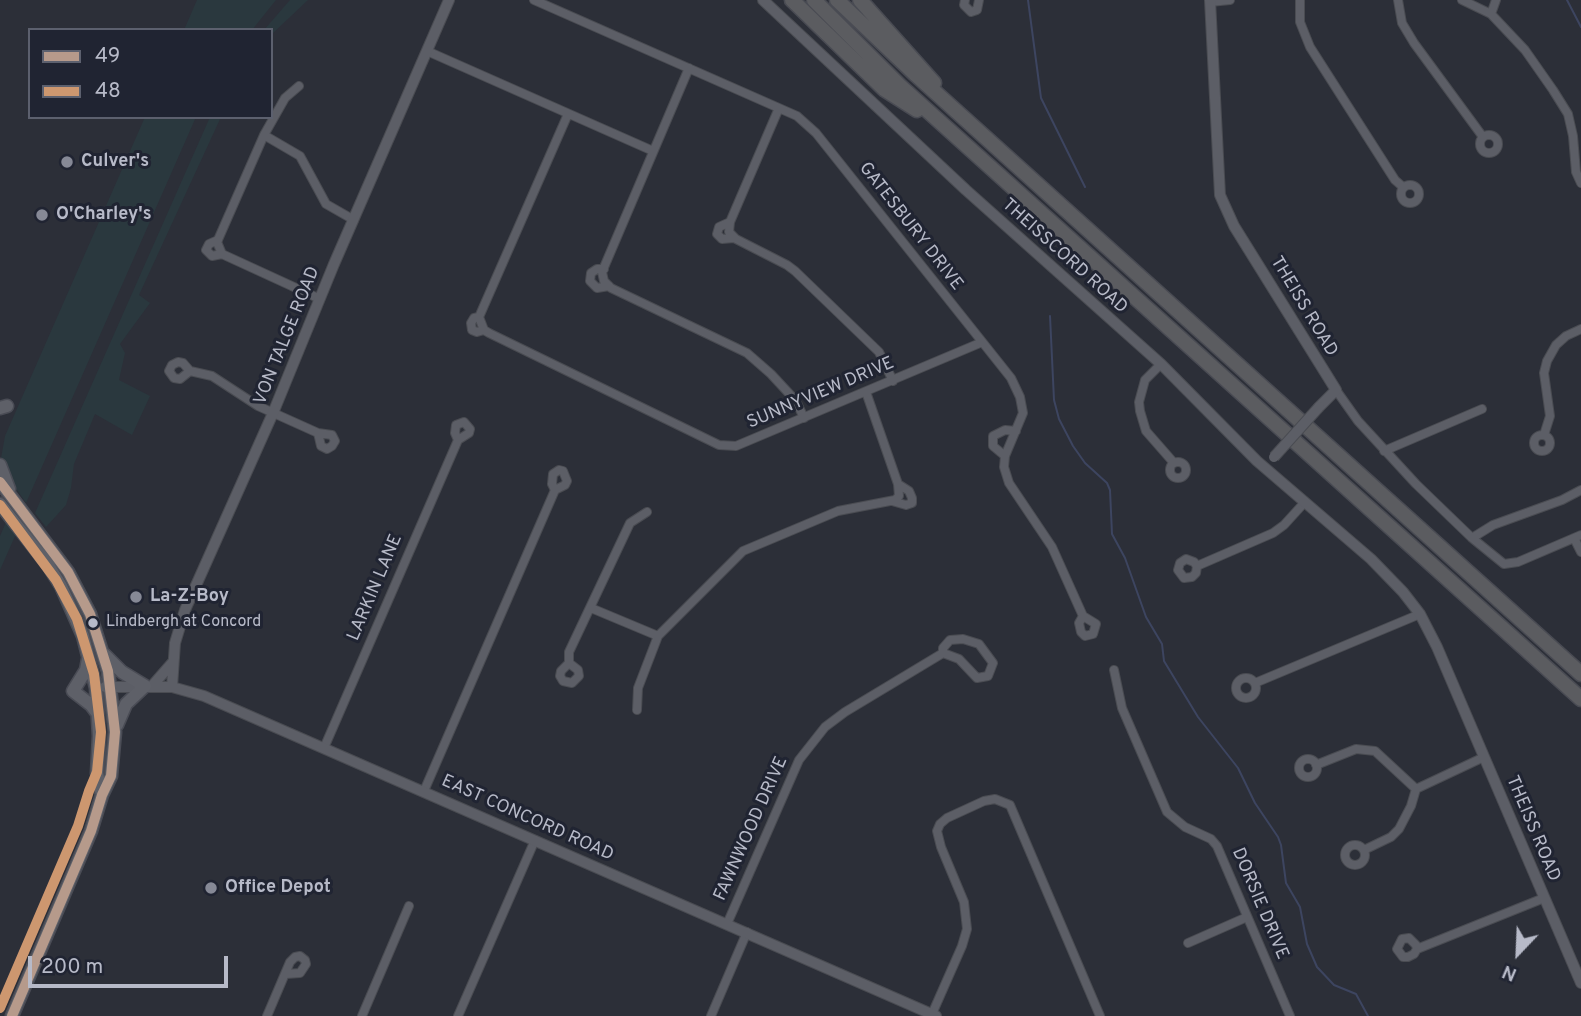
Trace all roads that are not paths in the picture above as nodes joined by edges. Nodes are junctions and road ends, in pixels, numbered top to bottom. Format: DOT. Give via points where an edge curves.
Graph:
graph roads {
  1 [pos="449,0"];
  2 [pos="534,0"];
  3 [pos="763,0"];
  4 [pos="792,0"];
  5 [pos="814,0"];
  6 [pos="837,0"];
  7 [pos="860,0"];
  8 [pos="965,0"];
  9 [pos="979,0"];
  10 [pos="1230,0"];
  11 [pos="1300,0"];
  12 [pos="1398,0"];
  13 [pos="1462,0"];
  14 [pos="1496,0"];
  15 [pos="1210,1"];
  16 [pos="1492,14"];
  17 [pos="427,51"];
  18 [pos="689,68"];
  19 [pos="299,86"];
  20 [pos="951,107"];
  21 [pos="779,108"];
  22 [pos="568,114"];
  23 [pos="953,134"];
  24 [pos="264,135"];
  25 [pos="1483,137"];
  26 [pos="653,151"];
  27 [pos="1581,183"];
  28 [pos="1403,187"];
  29 [pos="354,220"];
  30 [pos="604,269"];
  31 [pos="608,286"];
  32 [pos="320,299"];
  33 [pos="1581,330"];
  34 [pos="980,343"];
  35 [pos="1161,363"];
  36 [pos="190,371"];
  37 [pos="893,381"];
  38 [pos="1335,390"];
  39 [pos="866,392"];
  40 [pos="1482,409"];
  41 [pos="273,413"];
  42 [pos="804,418"];
  43 [pos="1016,431"];
  44 [pos="318,433"];
  45 [pos="1544,435"];
  46 [pos="457,440"];
  47 [pos="1384,450"];
  48 [pos="1005,456"];
  49 [pos="1174,463"];
  50 [pos="0,465"];
  51 [pos="1265,467"];
  52 [pos="0,482"];
  53 [pos="898,484"];
  54 [pos="555,490"];
  55 [pos="1581,490"];
  56 [pos="13,499"];
  57 [pos="892,501"];
  58 [pos="1304,503"];
  59 [pos="4,508"];
  60 [pos="647,512"];
  61 [pos="1577,537"];
  62 [pos="1472,538"];
  63 [pos="1581,552"];
  64 [pos="1197,566"];
  65 [pos="591,608"];
  66 [pos="1419,614"];
  67 [pos="1083,616"];
  68 [pos="658,636"];
  69 [pos="943,653"];
  70 [pos="104,654"];
  71 [pos="89,655"];
  72 [pos="174,661"];
  73 [pos="569,663"];
  74 [pos="1114,670"];
  75 [pos="1581,674"];
  76 [pos="1255,683"];
  77 [pos="148,686"];
  78 [pos="111,687"];
  79 [pos="172,687"];
  80 [pos="96,688"];
  81 [pos="1581,699"];
  82 [pos="637,710"];
  83 [pos="99,715"];
  84 [pos="115,732"];
  85 [pos="324,748"];
  86 [pos="1484,757"];
  87 [pos="1316,765"];
  88 [pos="1416,789"];
  89 [pos="424,791"];
  90 [pos="102,795"];
  91 [pos="534,840"];
  92 [pos="1364,850"];
  93 [pos="1544,898"];
  94 [pos="409,906"];
  95 [pos="1247,917"];
  96 [pos="727,924"];
  97 [pos="747,932"];
  98 [pos="1188,943"];
  99 [pos="1417,949"];
  100 [pos="286,974"];
  101 [pos="1581,983"];
  102 [pos="934,1015"];
  103 [pos="12,1016"];
  104 [pos="267,1016"];
  105 [pos="362,1016"];
  106 [pos="458,1016"];
  107 [pos="711,1016"];
  108 [pos="1100,1016"];
  109 [pos="1290,1016"];
  1 -- 17 [label="street, VON TALGE ROAD"];
  2 -- 18 [label="street, GATESBURY DRIVE"];
  3 -- 35 [label="street, THEISSCORD ROAD" via="966,190"];
  4 -- 23 [label="highway" via="884,89"];
  5 -- 23 [label="highway"];
  6 -- 20 [label="highway"];
  7 -- 20 [label="highway" via="926,72"];
  8 -- 9 [label="street" via="971,12 977,10"];
  10 -- 15 [label="street"];
  11 -- 28 [label="street" via="1300,22 1310,47"];
  12 -- 25 [label="street" via="1402,23 1414,43"];
  13 -- 16 [label="street"];
  14 -- 16 [label="street"];
  15 -- 38 [label="street, THEISS ROAD" via="1222,202"];
  16 -- 27 [label="street" via="1525,50 1568,114"];
  17 -- 22 [label="street"];
  17 -- 29 [label="street, VON TALGE ROAD"];
  18 -- 21 [label="street, GATESBURY DRIVE"];
  18 -- 26 [label="street"];
  19 -- 24 [label="street" via="285,98"];
  20 -- 75 [label="highway"];
  21 -- 34 [label="street, GATESBURY DRIVE" via="816,133"];
  21 -- 37 [label="street" via="729,232 795,271 879,352"];
  22 -- 26 [label="street"];
  22 -- 42 [label="street, SUNNYVIEW DRIVE" via="479,317 484,330 719,445 736,446"];
  23 -- 81 [label="highway"];
  24 -- 29 [label="street" via="300,156 326,204"];
  24 -- 32 [label="street" via="218,248 222,254"];
  26 -- 30 [label="street"];
  29 -- 32 [label="street, VON TALGE ROAD"];
  30 -- 31 [label="street"];
  30 -- 31 [label="street" via="592,273 590,281 597,288"];
  31 -- 42 [label="street" via="747,353 796,401"];
  32 -- 41 [label="street, VON TALGE ROAD"];
  33 -- 45 [label="street" via="1556,345 1547,361 1544,373 1550,416"];
  34 -- 37 [label="street, SUNNYVIEW DRIVE"];
  34 -- 43 [label="street, GATESBURY DRIVE" via="1011,378 1020,397 1023,413"];
  35 -- 49 [label="street" via="1145,380 1140,411 1146,430"];
  35 -- 51 [label="street, THEISSCORD ROAD"];
  36 -- 41 [label="street" via="212,376"];
  37 -- 39 [label="street, SUNNYVIEW DRIVE"];
  38 -- 47 [label="street, THEISS ROAD"];
  38 -- 51 [label="street, bridge"];
  39 -- 42 [label="street, SUNNYVIEW DRIVE"];
  39 -- 53 [label="street"];
  40 -- 47 [label="street"];
  41 -- 44 [label="street"];
  41 -- 72 [label="street, VON TALGE ROAD" via="185,610 176,635"];
  43 -- 48 [label="street, GATESBURY DRIVE"];
  43 -- 48 [label="street" via="1004,430 993,436 993,446"];
  46 -- 85 [label="street, LARKIN LANE"];
  47 -- 62 [label="street, THEISS ROAD"];
  48 -- 67 [label="street" via="1009,483 1052,547"];
  50 -- 56 [label="main road"];
  51 -- 58 [label="street, THEISS ROAD"];
  52 -- 56 [label="main road"];
  53 -- 57 [label="street" via="899,496"];
  53 -- 57 [label="street" via="909,491 912,503"];
  54 -- 89 [label="street"];
  55 -- 62 [label="street"];
  56 -- 70 [label="main road" via="80,593"];
  57 -- 68 [label="street" via="838,511 743,551"];
  58 -- 64 [label="street" via="1273,533"];
  58 -- 66 [label="street, THEISS ROAD" via="1385,572"];
  59 -- 71 [label="main road" via="61,586"];
  60 -- 65 [label="street" via="630,523"];
  61 -- 62 [label="street, THEISS ROAD" via="1507,565"];
  61 -- 63 [label="street"];
  65 -- 68 [label="street"];
  65 -- 73 [label="street" via="569,652"];
  66 -- 76 [label="street"];
  66 -- 86 [label="street, THEISS ROAD"];
  68 -- 82 [label="street" via="638,688"];
  69 -- 69 [label="street, FAWNWOOD DRIVE" via="959,659 976,678 988,676 993,663 979,644 962,639 950,640"];
  69 -- 96 [label="street, FAWNWOOD DRIVE" via="845,712 811,743 799,760"];
  70 -- 77 [label="main road" via="122,672"];
  70 -- 78 [label="main road"];
  71 -- 80 [label="main road"];
  71 -- 83 [label="main road" via="73,691"];
  72 -- 77 [label="street"];
  72 -- 79 [label="street, VON TALGE ROAD"];
  74 -- 95 [label="street, DORSIE DRIVE" via="1122,708 1167,812 1217,846"];
  77 -- 78 [label="street, EAST CONCORD ROAD"];
  77 -- 79 [label="street, EAST CONCORD ROAD"];
  77 -- 84 [label="main road" via="126,703"];
  78 -- 80 [label="street, EAST CONCORD ROAD"];
  78 -- 84 [label="main road"];
  79 -- 85 [label="street, EAST CONCORD ROAD" via="204,696"];
  80 -- 83 [label="main road"];
  83 -- 90 [label="main road" via="97,774"];
  84 -- 90 [label="main road" via="111,776"];
  85 -- 89 [label="street, EAST CONCORD ROAD"];
  86 -- 88 [label="street"];
  86 -- 93 [label="street, THEISS ROAD"];
  87 -- 88 [label="street" via="1356,749 1375,751"];
  88 -- 92 [label="street" via="1399,829"];
  89 -- 91 [label="street, EAST CONCORD ROAD"];
  90 -- 103 [label="main road" via="79,861"];
  91 -- 96 [label="street, EAST CONCORD ROAD"];
  91 -- 106 [label="street"];
  93 -- 99 [label="street"];
  93 -- 101 [label="street, THEISS ROAD"];
  94 -- 105 [label="street"];
  95 -- 98 [label="street"];
  95 -- 109 [label="street, DORSIE DRIVE"];
  96 -- 97 [label="street, EAST CONCORD ROAD"];
  97 -- 102 [label="street, EAST CONCORD ROAD"];
  97 -- 107 [label="street"];
  100 -- 104 [label="street"];
  102 -- 108 [label="street" via="967,929 964,902 938,839 940,824 996,799 1010,805"];
}
